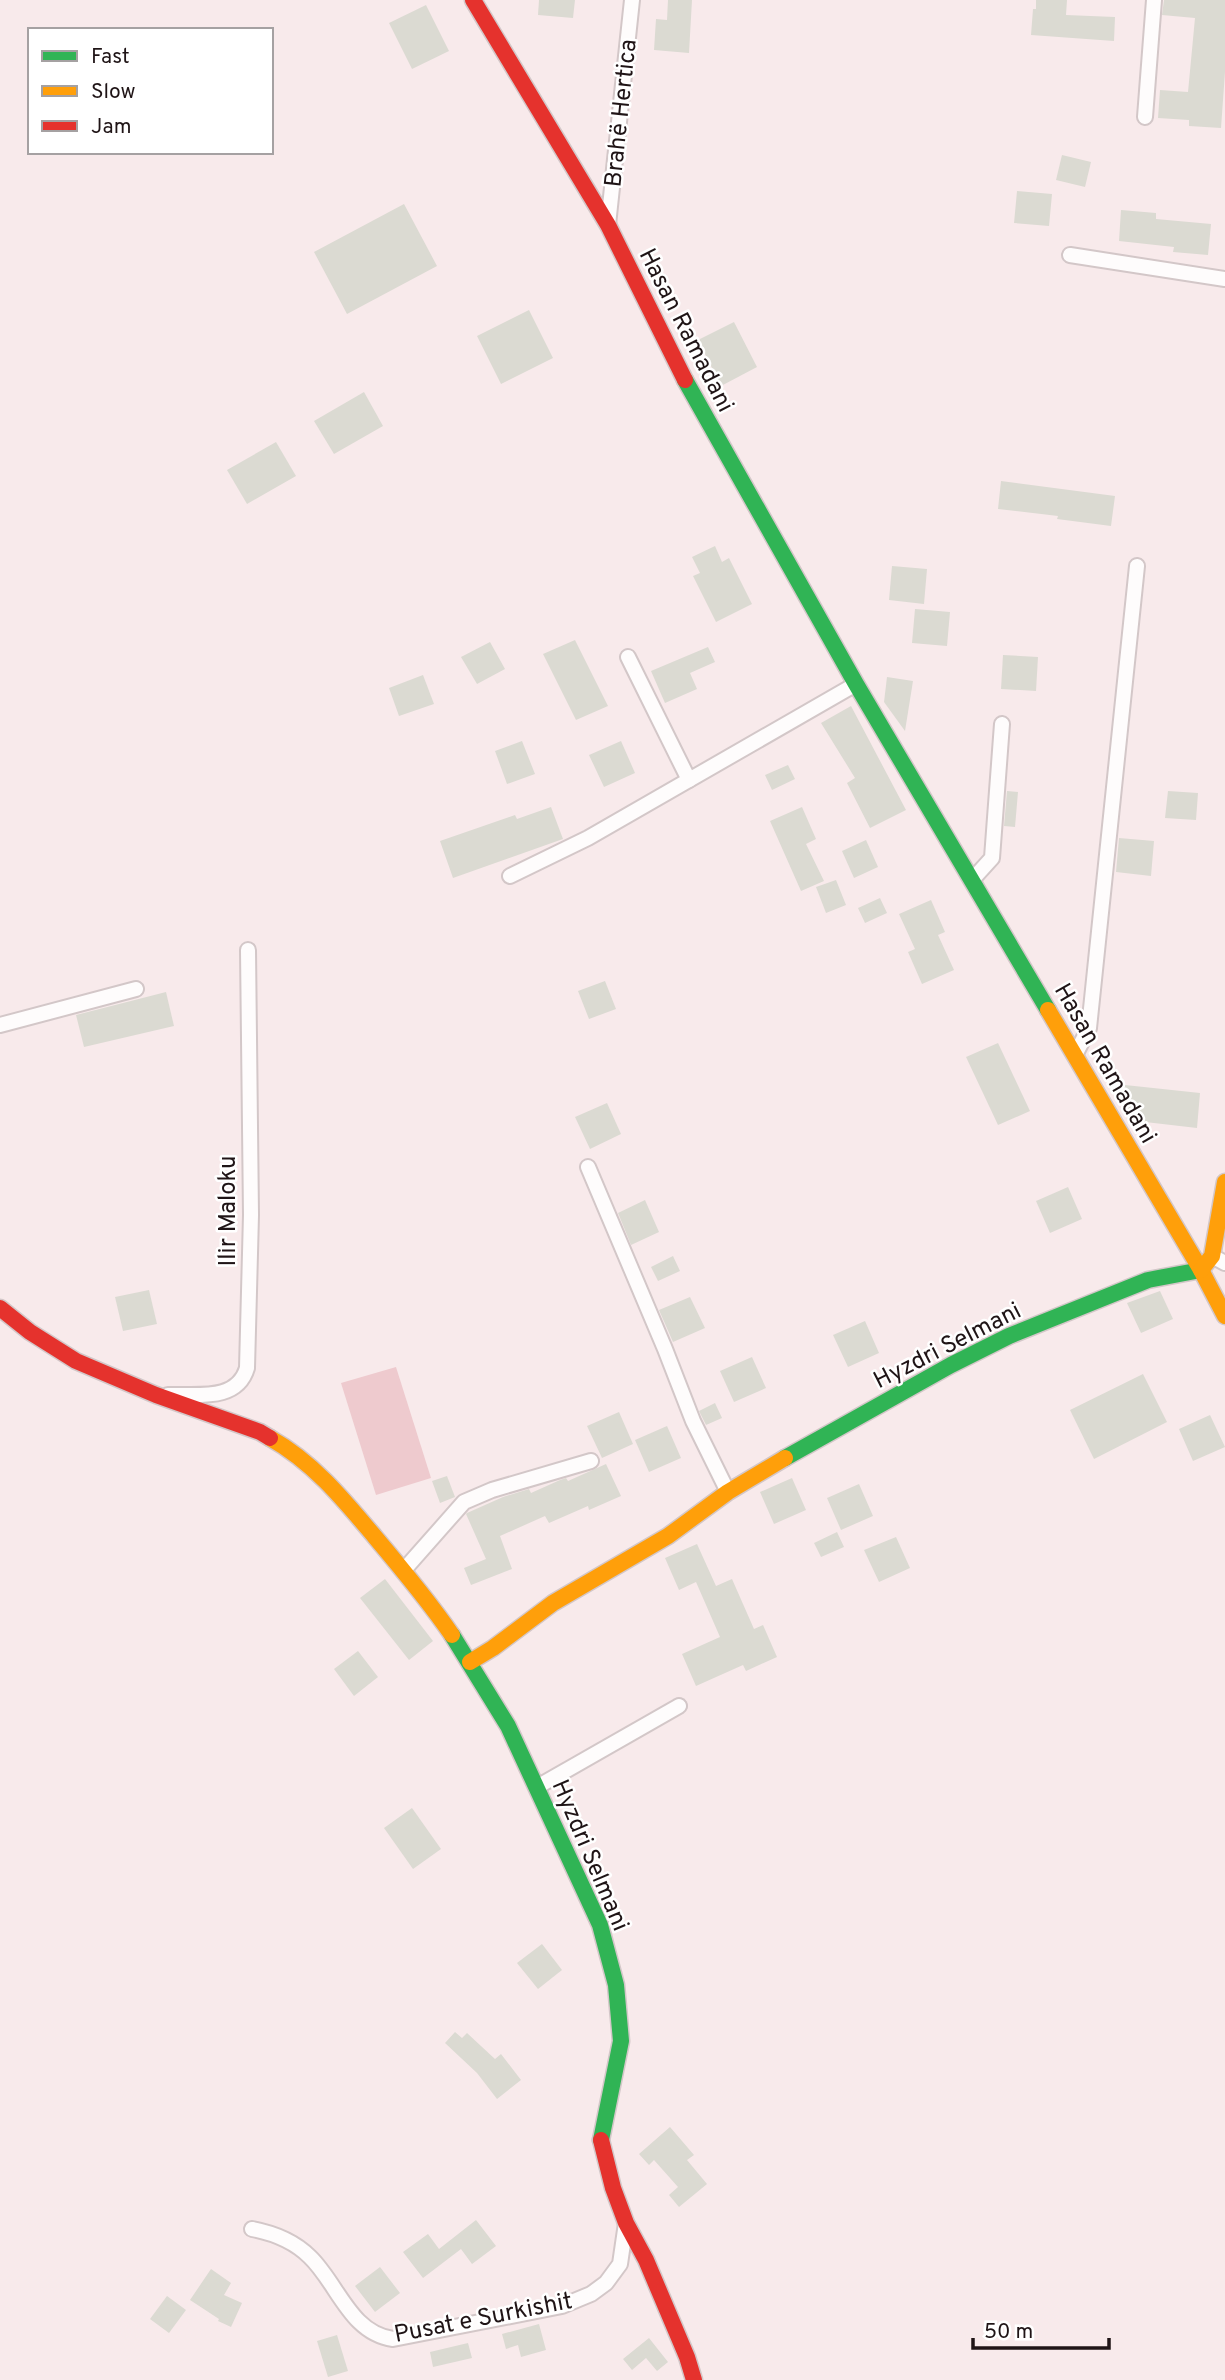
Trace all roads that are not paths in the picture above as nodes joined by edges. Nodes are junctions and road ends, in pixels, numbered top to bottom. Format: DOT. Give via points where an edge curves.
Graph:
graph roads {
  1 [pos="472,0"];
  2 [pos="632,0"];
  3 [pos="1154,0"];
  4 [pos="1145,117"];
  5 [pos="608,225"];
  6 [pos="1070,255"];
  7 [pos="1225,279"];
  8 [pos="1137,566"];
  9 [pos="628,657"];
  10 [pos="856,684"];
  11 [pos="1002,724"];
  12 [pos="689,780"];
  13 [pos="510,876"];
  14 [pos="971,880"];
  15 [pos="248,950"];
  16 [pos="136,989"];
  17 [pos="0,1025"];
  18 [pos="1075,1055"];
  19 [pos="588,1167"];
  20 [pos="1225,1182"];
  21 [pos="1218,1259"];
  22 [pos="1201,1270"];
  23 [pos="0,1308"];
  24 [pos="1225,1316"];
  25 [pos="156,1395"];
  26 [pos="591,1461"];
  27 [pos="728,1492"];
  28 [pos="403,1571"];
  29 [pos="470,1662"];
  30 [pos="679,1706"];
  31 [pos="537,1787"];
  32 [pos="626,2223"];
  33 [pos="251,2229"];
  34 [pos="689,2377"];
  1 -- 5 [label="street, Hasan Ramadani"];
  2 -- 5 [label="street, Brahë Hertica"];
  3 -- 4 [label="street"];
  5 -- 10 [label="street, Hasan Ramadani" via="690,390"];
  6 -- 7 [label="street"];
  8 -- 18 [label="street" via="1089,1028"];
  9 -- 12 [label="street"];
  10 -- 12 [label="street"];
  10 -- 14 [label="street, Hasan Ramadani"];
  11 -- 14 [label="street" via="992,858"];
  12 -- 13 [label="street"];
  14 -- 18 [label="street, Hasan Ramadani"];
  15 -- 25 [label="street, Ilir Maloku" via="251,1215 247,1367 240,1383 228,1392"];
  16 -- 17 [label="street"];
  18 -- 22 [label="street, Hasan Ramadani"];
  19 -- 27 [label="street" via="693,1421"];
  20 -- 21 [label="street"];
  21 -- 22 [label="street"];
  22 -- 24 [label="street, Hasan Ramadani"];
  22 -- 27 [label="street, Hyzdri Selmani" via="1149,1280 1009,1336"];
  23 -- 25 [label="street, Ilir Maloku" via="76,1362"];
  25 -- 28 [label="street, Ilir Maloku" via="260,1432 285,1446 334,1489"];
  26 -- 28 [label="street" via="464,1502"];
  27 -- 29 [label="street, Hyzdri Selmani" via="668,1536 553,1603"];
  28 -- 29 [label="street, Ilir Maloku"];
  29 -- 31 [label="street, Hyzdri Selmani"];
  30 -- 31 [label="street"];
  31 -- 32 [label="street, Hyzdri Selmani" via="600,1925 616,1985 621,2040 601,2141"];
  32 -- 33 [label="street, Pusat e Surkishit" via="620,2264 591,2294 562,2306 393,2339 360,2325 302,2250 278,2236"];
  32 -- 34 [label="street, Hyzdri Selmani" via="687,2357"];
}
